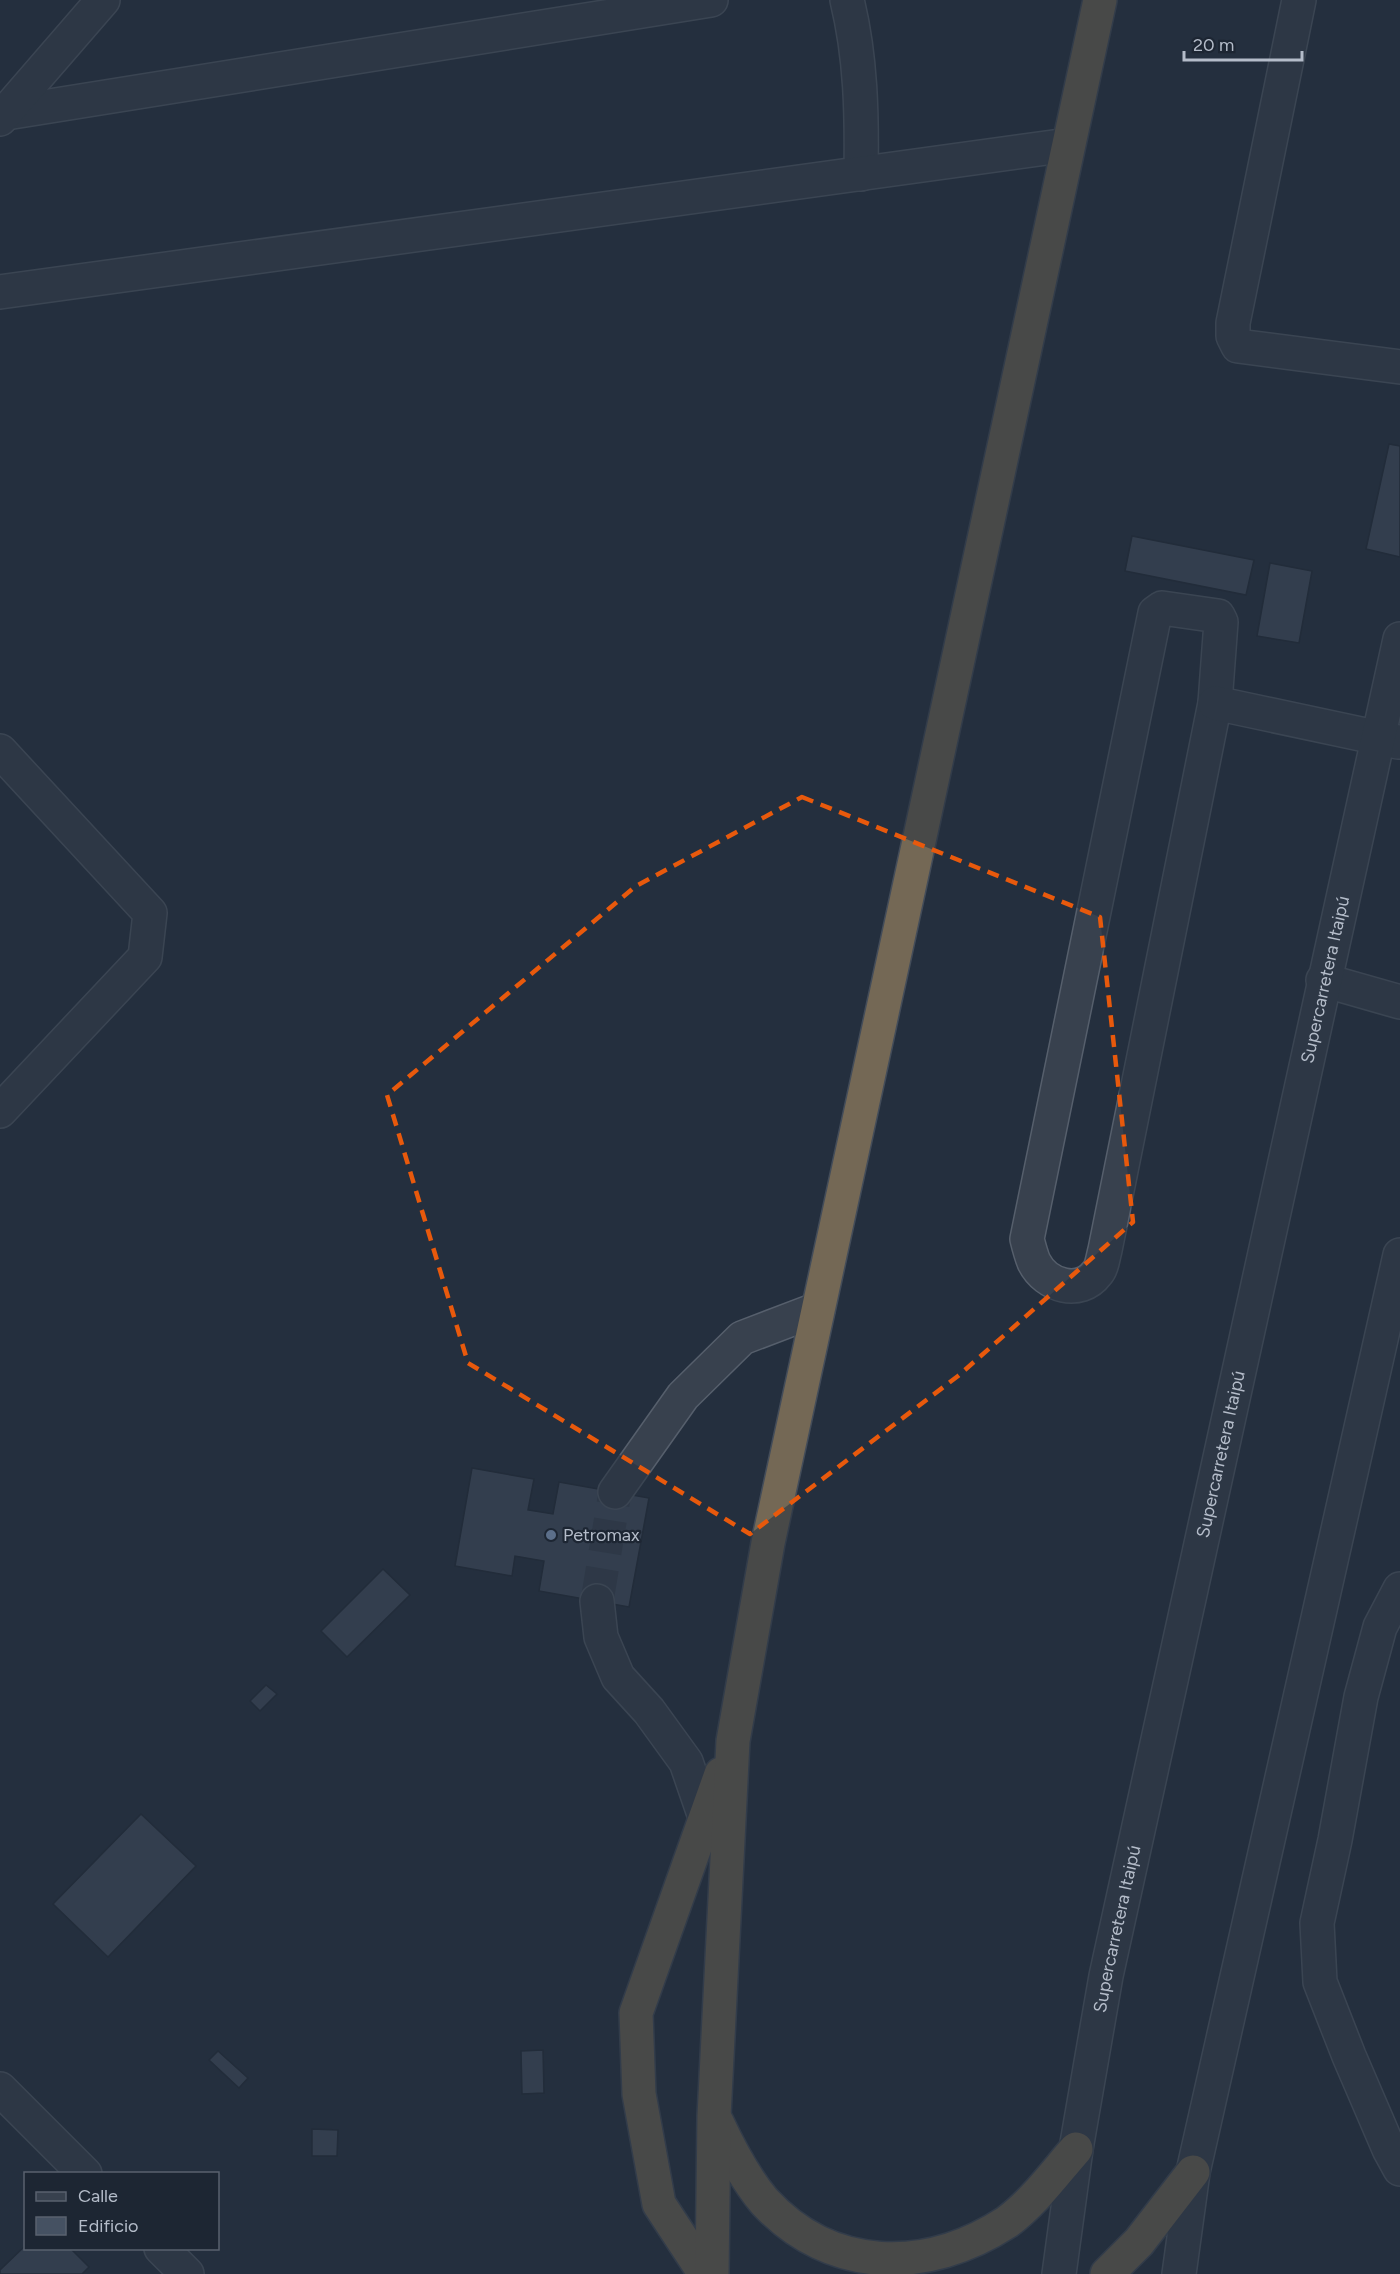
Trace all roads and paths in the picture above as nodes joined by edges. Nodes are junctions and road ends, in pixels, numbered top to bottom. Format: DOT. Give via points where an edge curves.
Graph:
graph roads {
  1 [pos="103,0"];
  2 [pos="711,0"];
  3 [pos="847,0"];
  4 [pos="1100,0"];
  5 [pos="1299,0"];
  6 [pos="1,115"];
  7 [pos="1068,145"];
  8 [pos="861,174"];
  9 [pos="0,292"];
  10 [pos="1400,367"];
  11 [pos="1400,639"];
  12 [pos="1215,703"];
  13 [pos="1389,740"];
  14 [pos="0,751"];
  15 [pos="1323,980"];
  16 [pos="1400,1002"];
  17 [pos="0,1111"];
  18 [pos="1400,1255"];
  19 [pos="818,1309"];
  20 [pos="615,1492"];
  21 [pos="1400,1589"];
  22 [pos="597,1601"];
  23 [pos="733,1741"];
  24 [pos="705,1817"];
  25 [pos="0,2089"];
  26 [pos="714,2116"];
  27 [pos="1076,2149"];
  28 [pos="1400,2169"];
  29 [pos="83,2172"];
  30 [pos="1193,2172"];
  31 [pos="163,2250"];
  32 [pos="187,2274"];
  33 [pos="705,2274"];
  34 [pos="712,2274"];
  35 [pos="1059,2274"];
  36 [pos="1107,2274"];
  37 [pos="1179,2274"];
  1 -- 6 [label="street"];
  2 -- 6 [label="street"];
  3 -- 8 [label="street" via="862,96"];
  4 -- 7 [label="highway"];
  5 -- 10 [label="street" via="1233,336 1238,346"];
  7 -- 8 [label="street"];
  7 -- 19 [label="highway"];
  8 -- 9 [label="street"];
  11 -- 13 [label="street, Supercarretera Itaipú"];
  12 -- 12 [label="street" via="1105,1250 1098,1273 1082,1286 1059,1286 1035,1263 1027,1239 1155,613 1162,608 1218,616 1221,622"];
  12 -- 13 [label="street"];
  13 -- 15 [label="street, Supercarretera Itaipú"];
  14 -- 17 [label="street" via="150,913 145,957"];
  15 -- 16 [label="street"];
  15 -- 27 [label="street, Supercarretera Itaipú" via="1106,1976"];
  18 -- 30 [label="street"];
  19 -- 20 [label="street" via="742,1338 683,1396"];
  19 -- 23 [label="highway" via="768,1544"];
  21 -- 28 [label="street" via="1380,1627 1361,1697 1317,1923 1320,1982"];
  22 -- 24 [label="street" via="601,1636 618,1677 686,1762"];
  23 -- 24 [label="highway"];
  23 -- 26 [label="highway"];
  24 -- 33 [label="highway" via="636,2013 639,2094 659,2204"];
  25 -- 29 [label="street"];
  26 -- 27 [label="highway" via="736,2162 764,2200 799,2235 840,2257 883,2265 928,2263 967,2249 1008,2222"];
  26 -- 34 [label="highway"];
  27 -- 35 [label="street, Supercarretera Itaipú"];
  30 -- 36 [label="highway" via="1139,2242"];
  30 -- 37 [label="street"];
  31 -- 32 [label="street"];
}
